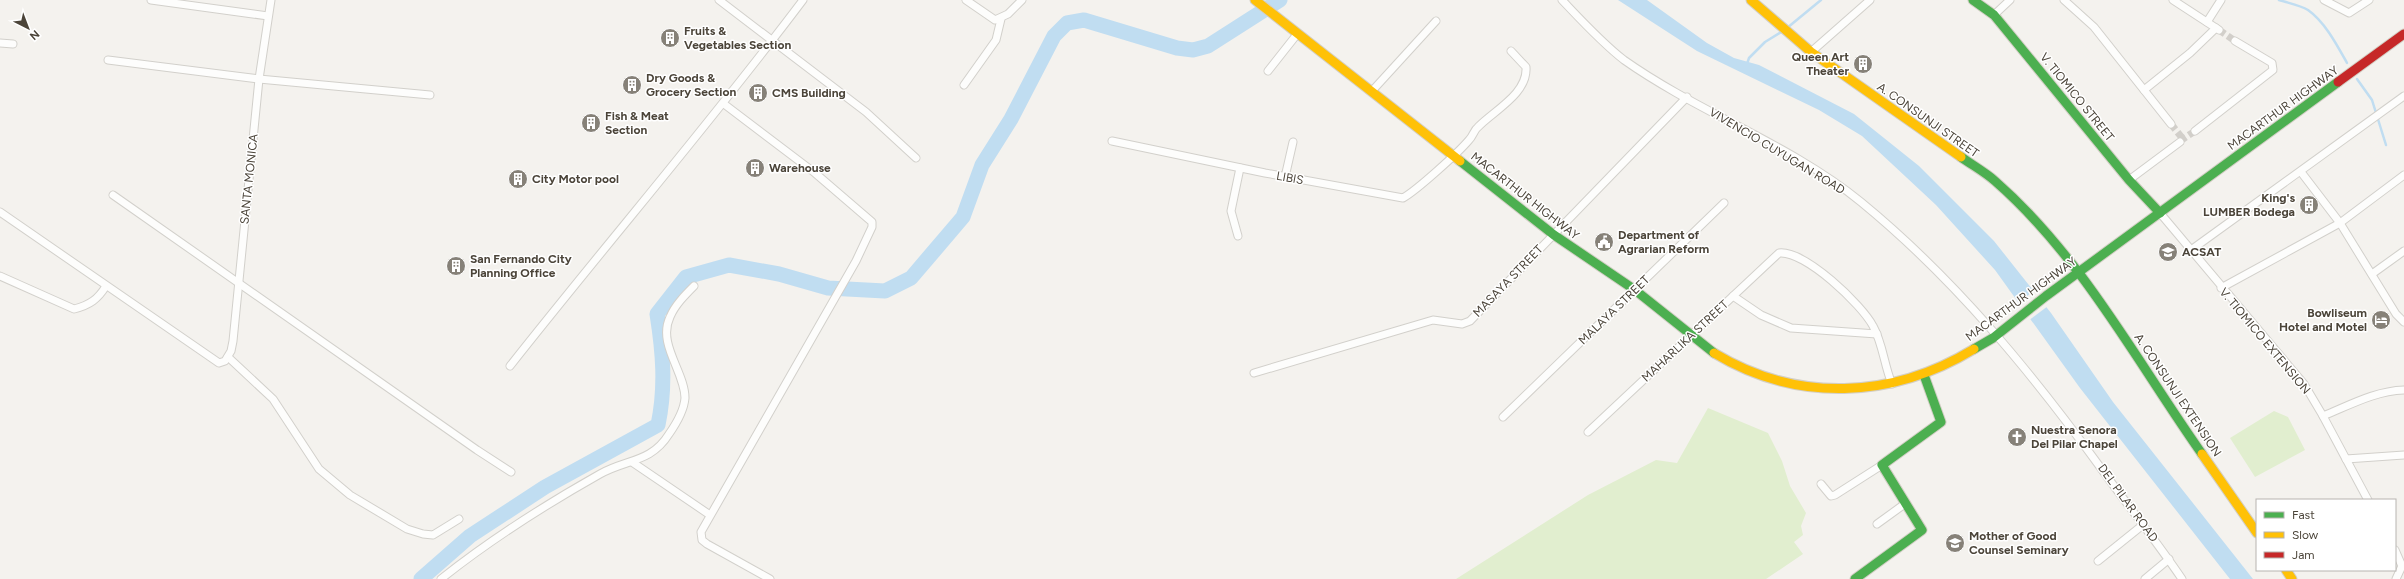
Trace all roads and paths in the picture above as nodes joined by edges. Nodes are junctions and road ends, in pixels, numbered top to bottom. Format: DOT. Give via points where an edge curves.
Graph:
graph roads {
  1 [pos="151,0"];
  2 [pos="271,0"];
  3 [pos="719,0"];
  4 [pos="803,0"];
  5 [pos="966,0"];
  6 [pos="1022,0"];
  7 [pos="1255,0"];
  8 [pos="1562,0"];
  9 [pos="1751,0"];
  10 [pos="1870,0"];
  11 [pos="1973,0"];
  12 [pos="2010,0"];
  13 [pos="2064,0"];
  14 [pos="2173,0"];
  15 [pos="2221,0"];
  16 [pos="2324,0"];
  17 [pos="2369,0"];
  18 [pos="1994,15"];
  19 [pos="268,16"];
  20 [pos="1001,19"];
  21 [pos="1436,21"];
  22 [pos="2207,22"];
  23 [pos="1298,33"];
  24 [pos="2404,34"];
  25 [pos="771,40"];
  26 [pos="2235,41"];
  27 [pos="0,43"];
  28 [pos="13,44"];
  29 [pos="1511,51"];
  30 [pos="1810,52"];
  31 [pos="108,60"];
  32 [pos="1268,71"];
  33 [pos="259,79"];
  34 [pos="964,85"];
  35 [pos="2144,90"];
  36 [pos="1372,91"];
  37 [pos="430,95"];
  38 [pos="2404,96"];
  39 [pos="1687,97"];
  40 [pos="724,104"];
  41 [pos="2171,124"];
  42 [pos="2195,131"];
  43 [pos="1112,141"];
  44 [pos="1293,142"];
  45 [pos="2180,142"];
  46 [pos="1453,155"];
  47 [pos="916,158"];
  48 [pos="1240,168"];
  49 [pos="2301,172"];
  50 [pos="2404,175"];
  51 [pos="1286,177"];
  52 [pos="2130,180"];
  53 [pos="113,195"];
  54 [pos="1724,203"];
  55 [pos="0,212"];
  56 [pos="2160,213"];
  57 [pos="2340,223"];
  58 [pos="1554,235"];
  59 [pos="1238,236"];
  60 [pos="2191,250"];
  61 [pos="2404,251"];
  62 [pos="2080,272"];
  63 [pos="2372,274"];
  64 [pos="0,276"];
  65 [pos="239,281"];
  66 [pos="106,286"];
  67 [pos="694,286"];
  68 [pos="2221,288"];
  69 [pos="1634,290"];
  70 [pos="1733,296"];
  71 [pos="2404,322"];
  72 [pos="1877,334"];
  73 [pos="1998,334"];
  74 [pos="1690,336"];
  75 [pos="228,358"];
  76 [pos="510,366"];
  77 [pos="1254,373"];
  78 [pos="1924,374"];
  79 [pos="1892,384"];
  80 [pos="2404,390"];
  81 [pos="2323,416"];
  82 [pos="1503,417"];
  83 [pos="1588,432"];
  84 [pos="2404,455"];
  85 [pos="2346,459"];
  86 [pos="632,462"];
  87 [pos="1882,466"];
  88 [pos="511,472"];
  89 [pos="1821,484"];
  90 [pos="2367,499"];
  91 [pos="1906,503"];
  92 [pos="710,515"];
  93 [pos="459,519"];
  94 [pos="1877,524"];
  95 [pos="2144,524"];
  96 [pos="2256,532"];
  97 [pos="2402,558"];
  98 [pos="2169,559"];
  99 [pos="2098,562"];
  100 [pos="441,579"];
  101 [pos="770,579"];
  102 [pos="1855,579"];
  103 [pos="2145,579"];
  104 [pos="2182,579"];
  105 [pos="2396,579"];
  1 -- 19 [label="street"];
  2 -- 19 [label="street, SANTA MONICA"];
  3 -- 25 [label="street"];
  4 -- 25 [label="street"];
  5 -- 20 [label="street" via="995,20"];
  6 -- 20 [label="street"];
  7 -- 23 [label="main road, MACARTHUR HIGHWAY"];
  8 -- 39 [label="street, VIVENCIO CUYUGAN ROAD" via="1624,59"];
  9 -- 30 [label="main road, A. CONSUNJI STREET"];
  10 -- 30 [label="street"];
  11 -- 18 [label="main road, V. TIOMICO STREET"];
  12 -- 18 [label="street"];
  13 -- 35 [label="street" via="2094,28"];
  14 -- 22 [label="street"];
  15 -- 22 [label="street"];
  16 -- 17 [label="street" via="2349,13"];
  18 -- 52 [label="main road, V. TIOMICO STREET"];
  19 -- 33 [label="street, SANTA MONICA"];
  20 -- 34 [label="street" via="996,40"];
  21 -- 36 [label="street"];
  22 -- 35 [label="street" via="2217,29"];
  23 -- 32 [label="street"];
  23 -- 36 [label="main road, MACARTHUR HIGHWAY"];
  24 -- 56 [label="main road, MACARTHUR HIGHWAY"];
  25 -- 40 [label="street"];
  25 -- 47 [label="street" via="866,112"];
  26 -- 42 [label="street" via="2272,63 2273,70"];
  27 -- 28 [label="street"];
  29 -- 46 [label="street" via="1526,67 1520,88 1502,108 1476,128 1470,139"];
  30 -- 62 [label="main road, A. CONSUNJI STREET" via="1995,182 2031,217"];
  31 -- 33 [label="street"];
  33 -- 37 [label="street"];
  33 -- 65 [label="street, SANTA MONICA"];
  35 -- 41 [label="street"];
  36 -- 46 [label="main road, MACARTHUR HIGHWAY"];
  38 -- 49 [label="street"];
  39 -- 58 [label="street, MASAYA STREET"];
  39 -- 73 [label="street, VIVENCIO CUYUGAN ROAD" via="1800,162 1860,201 1902,238"];
  40 -- 76 [label="street"];
  40 -- 92 [label="street" via="815,172 872,222 872,227 826,316"];
  43 -- 48 [label="street, LIBIS"];
  44 -- 51 [label="street"];
  45 -- 52 [label="street"];
  46 -- 51 [label="street, LIBIS" via="1403,198"];
  46 -- 58 [label="main road, MACARTHUR HIGHWAY"];
  48 -- 51 [label="street, LIBIS"];
  48 -- 59 [label="street" via="1231,211"];
  49 -- 57 [label="street"];
  49 -- 60 [label="street"];
  50 -- 57 [label="street"];
  52 -- 56 [label="main road, V. TIOMICO STREET"];
  53 -- 65 [label="street" via="201,258"];
  54 -- 69 [label="street, MALAYA STREET"];
  55 -- 66 [label="street"];
  56 -- 60 [label="street, V. TIOMICO EXTENSION"];
  56 -- 62 [label="main road, MACARTHUR HIGHWAY"];
  57 -- 63 [label="street"];
  57 -- 68 [label="street"];
  58 -- 69 [label="main road, MACARTHUR HIGHWAY"];
  58 -- 77 [label="street, MASAYA STREET" via="1470,321 1462,324 1433,320"];
  60 -- 68 [label="street, V. TIOMICO EXTENSION"];
  61 -- 63 [label="street"];
  62 -- 73 [label="main road, MACARTHUR HIGHWAY"];
  62 -- 96 [label="main road, A. CONSUNJI EXTENSION" via="2170,409"];
  63 -- 71 [label="street" via="2396,314"];
  64 -- 66 [label="street" via="74,309 91,304"];
  65 -- 75 [label="street, SANTA MONICA" via="233,341"];
  65 -- 88 [label="street"];
  66 -- 75 [label="street" via="219,363"];
  67 -- 86 [label="street" via="669,318 667,332 672,360 684,386 685,399 681,413 669,436 649,456"];
  68 -- 81 [label="street, V. TIOMICO EXTENSION" via="2304,384"];
  69 -- 74 [label="main road, MACARTHUR HIGHWAY"];
  69 -- 82 [label="street, MALAYA STREET"];
  70 -- 72 [label="street" via="1761,315 1790,328"];
  70 -- 72 [label="street, MAHARLIKA STREET" via="1774,256 1784,252 1801,259 1846,293 1866,315"];
  70 -- 74 [label="street, MAHARLIKA STREET"];
  72 -- 79 [label="street"];
  73 -- 78 [label="main road, MACARTHUR HIGHWAY" via="1963,356"];
  73 -- 95 [label="street, DEL PILAR ROAD"];
  74 -- 79 [label="main road, MACARTHUR HIGHWAY" via="1739,368 1790,384 1847,389"];
  74 -- 83 [label="street, MAHARLIKA STREET"];
  75 -- 93 [label="street" via="273,399 319,469 350,495 407,529 423,534 433,535"];
  78 -- 79 [label="main road, MACARTHUR HIGHWAY"];
  78 -- 87 [label="main road" via="1942,422"];
  80 -- 81 [label="street" via="2374,394"];
  81 -- 85 [label="street, V. TIOMICO EXTENSION"];
  84 -- 85 [label="street"];
  85 -- 90 [label="street, V. TIOMICO EXTENSION"];
  86 -- 92 [label="street"];
  86 -- 100 [label="street" via="602,473 511,528"];
  87 -- 89 [label="street" via="1835,496 1830,496"];
  87 -- 91 [label="main road"];
  91 -- 94 [label="street"];
  91 -- 102 [label="main road" via="1922,530"];
  92 -- 101 [label="street" via="701,532 702,540"];
  95 -- 98 [label="street, DEL PILAR ROAD"];
  95 -- 99 [label="street"];
  97 -- 105 [label="street" via="2402,566"];
  98 -- 103 [label="street"];
  98 -- 104 [label="street, DEL PILAR ROAD"];
}
